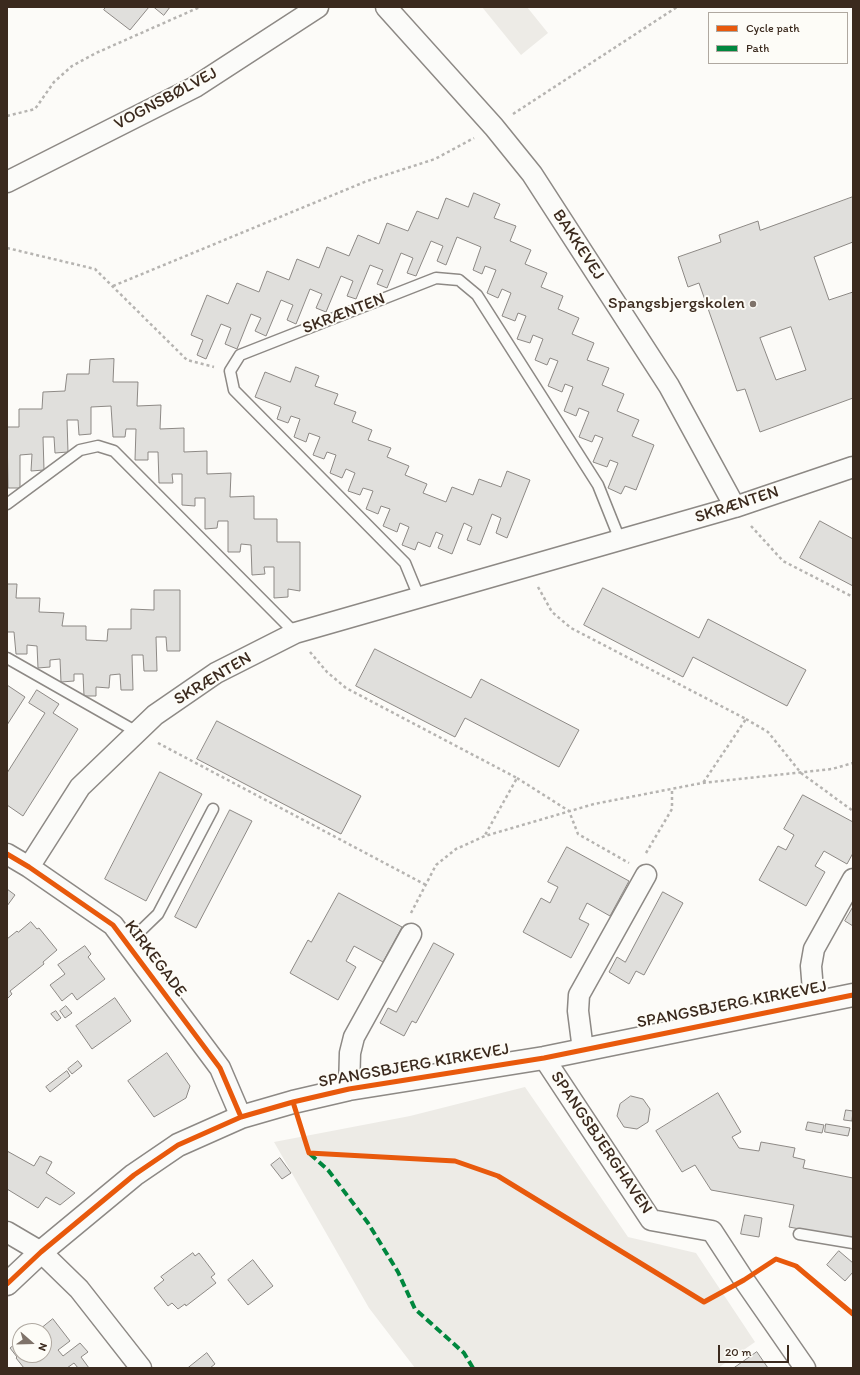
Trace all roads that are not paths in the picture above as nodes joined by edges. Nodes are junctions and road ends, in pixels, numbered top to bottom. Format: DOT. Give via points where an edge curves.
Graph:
graph roads {
  1 [pos="318,7"];
  2 [pos="386,7"];
  3 [pos="7,182"];
  4 [pos="853,467"];
  5 [pos="7,504"];
  6 [pos="735,507"];
  7 [pos="620,540"];
  8 [pos="419,597"];
  9 [pos="295,633"];
  10 [pos="7,658"];
  11 [pos="137,732"];
  12 [pos="212,809"];
  13 [pos="7,854"];
  14 [pos="28,867"];
  15 [pos="642,871"];
  16 [pos="853,879"];
  17 [pos="412,934"];
  18 [pos="127,944"];
  19 [pos="852,996"];
  20 [pos="814,1003"];
  21 [pos="583,1050"];
  22 [pos="544,1058"];
  23 [pos="348,1089"];
  24 [pos="241,1117"];
  25 [pos="7,1232"];
  26 [pos="799,1234"];
  27 [pos="853,1243"];
  28 [pos="41,1252"];
  29 [pos="7,1284"];
  30 [pos="799,1366"];
  31 [pos="141,1368"];
  1 -- 3 [label="street, VOGNSBØLVEJ" via="195,86"];
  2 -- 6 [label="street, BAKKEVEJ" via="494,126 532,174 669,386"];
  4 -- 6 [label="street, SKRÆNTEN"];
  5 -- 9 [label="lane" via="80,450 98,446 114,451"];
  6 -- 7 [label="street, SKRÆNTEN"];
  7 -- 8 [label="street, SKRÆNTEN"];
  7 -- 8 [label="lane, SKRÆNTEN" via="598,484 477,295 459,280 436,278 240,355 230,371 234,390 405,563"];
  8 -- 9 [label="street, SKRÆNTEN"];
  9 -- 11 [label="street, SKRÆNTEN" via="216,673 155,715"];
  10 -- 11 [label="lane"];
  11 -- 14 [label="street, SKRÆNTEN" via="80,787"];
  12 -- 18 [label="lane" via="158,914"];
  13 -- 14 [label="street, KIRKEGADE"];
  14 -- 18 [label="street, KIRKEGADE" via="113,925"];
  15 -- 21 [label="street" via="579,995 578,1011"];
  16 -- 20 [label="street, SPANGSBJERG KIRKEVEJ" via="814,949 811,966"];
  17 -- 23 [label="street, SPANGSBJERG KIRKEVEJ" via="354,1037 350,1053"];
  18 -- 24 [label="street, KIRKEGADE" via="220,1068"];
  19 -- 20 [label="street, SPANGSBJERG KIRKEVEJ"];
  20 -- 21 [label="street, SPANGSBJERG KIRKEVEJ"];
  21 -- 22 [label="street, SPANGSBJERG KIRKEVEJ"];
  22 -- 23 [label="street, SPANGSBJERG KIRKEVEJ"];
  22 -- 30 [label="street, SPANGSBJERGHAVEN" via="651,1220 712,1231"];
  23 -- 24 [label="street, SPANGSBJERG KIRKEVEJ"];
  24 -- 28 [label="street, SPANGSBJERG KIRKEVEJ" via="178,1145 134,1175"];
  25 -- 28 [label="street"];
  26 -- 27 [label="lane"];
  28 -- 29 [label="street, SPANGSBJERG KIRKEVEJ"];
  28 -- 31 [label="street" via="79,1289"];
}
